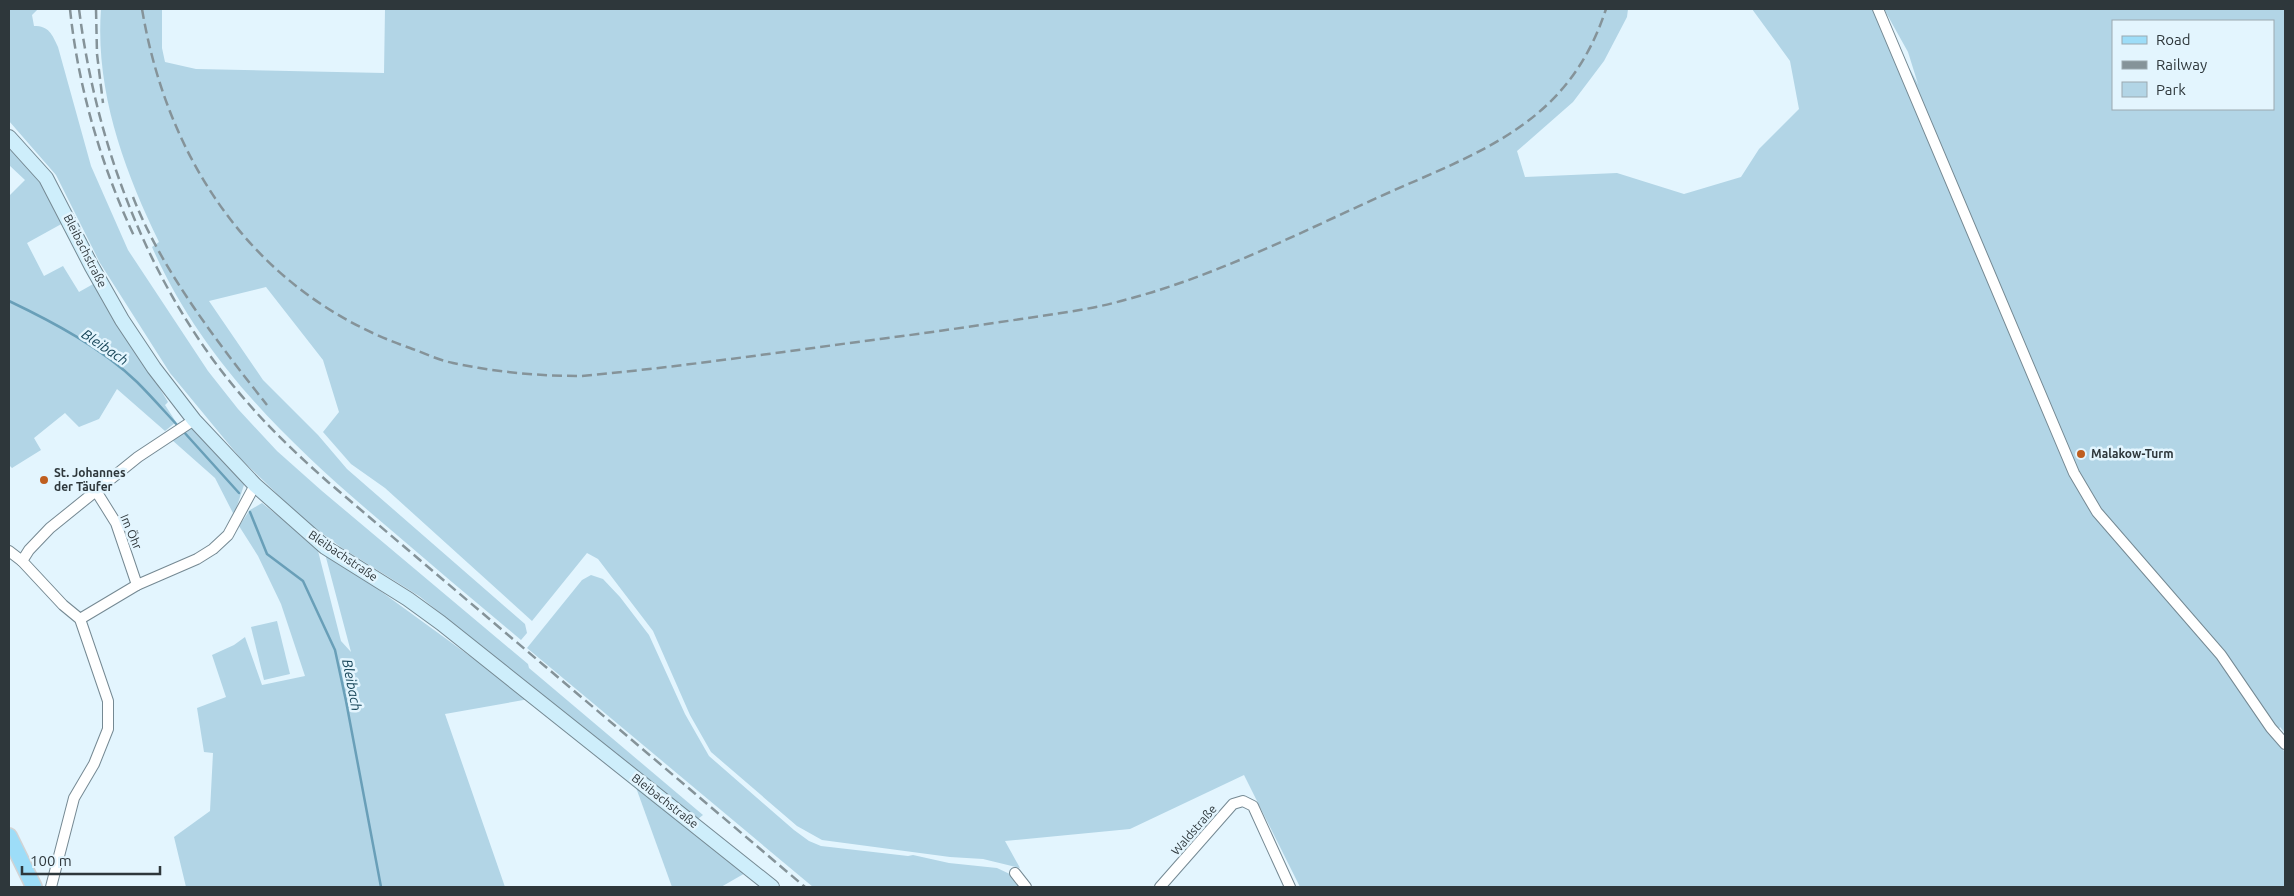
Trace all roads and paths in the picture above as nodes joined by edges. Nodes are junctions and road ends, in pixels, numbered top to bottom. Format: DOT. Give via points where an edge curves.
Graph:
graph roads {
  1 [pos="1878,9"];
  2 [pos="9,137"];
  3 [pos="189,423"];
  4 [pos="255,485"];
  5 [pos="96,491"];
  6 [pos="9,550"];
  7 [pos="22,561"];
  8 [pos="137,585"];
  9 [pos="80,619"];
  10 [pos="2285,744"];
  11 [pos="9,836"];
  12 [pos="1015,873"];
  13 [pos="34,887"];
  14 [pos="51,887"];
  15 [pos="772,887"];
  16 [pos="1026,887"];
  17 [pos="1160,887"];
  18 [pos="1290,887"];
  1 -- 10 [label="street" via="2074,473 2096,512 2221,655"];
  2 -- 3 [label="main road, Bleibachstraße" via="46,178 118,313"];
  3 -- 4 [label="main road, Bleibachstraße"];
  3 -- 5 [label="street" via="138,457"];
  4 -- 8 [label="street" via="228,535 213,549"];
  4 -- 15 [label="main road, Bleibachstraße" via="325,547 441,623"];
  5 -- 7 [label="street" via="50,528"];
  5 -- 8 [label="street, Im Öhr" via="116,523"];
  6 -- 7 [label="street"];
  7 -- 9 [label="street"];
  8 -- 9 [label="street"];
  9 -- 14 [label="street" via="108,701 108,729 94,764 74,798"];
  11 -- 13 [label="main road"];
  12 -- 16 [label="street"];
  17 -- 18 [label="street, Waldstraße" via="1233,804 1243,801 1253,806"];
}
